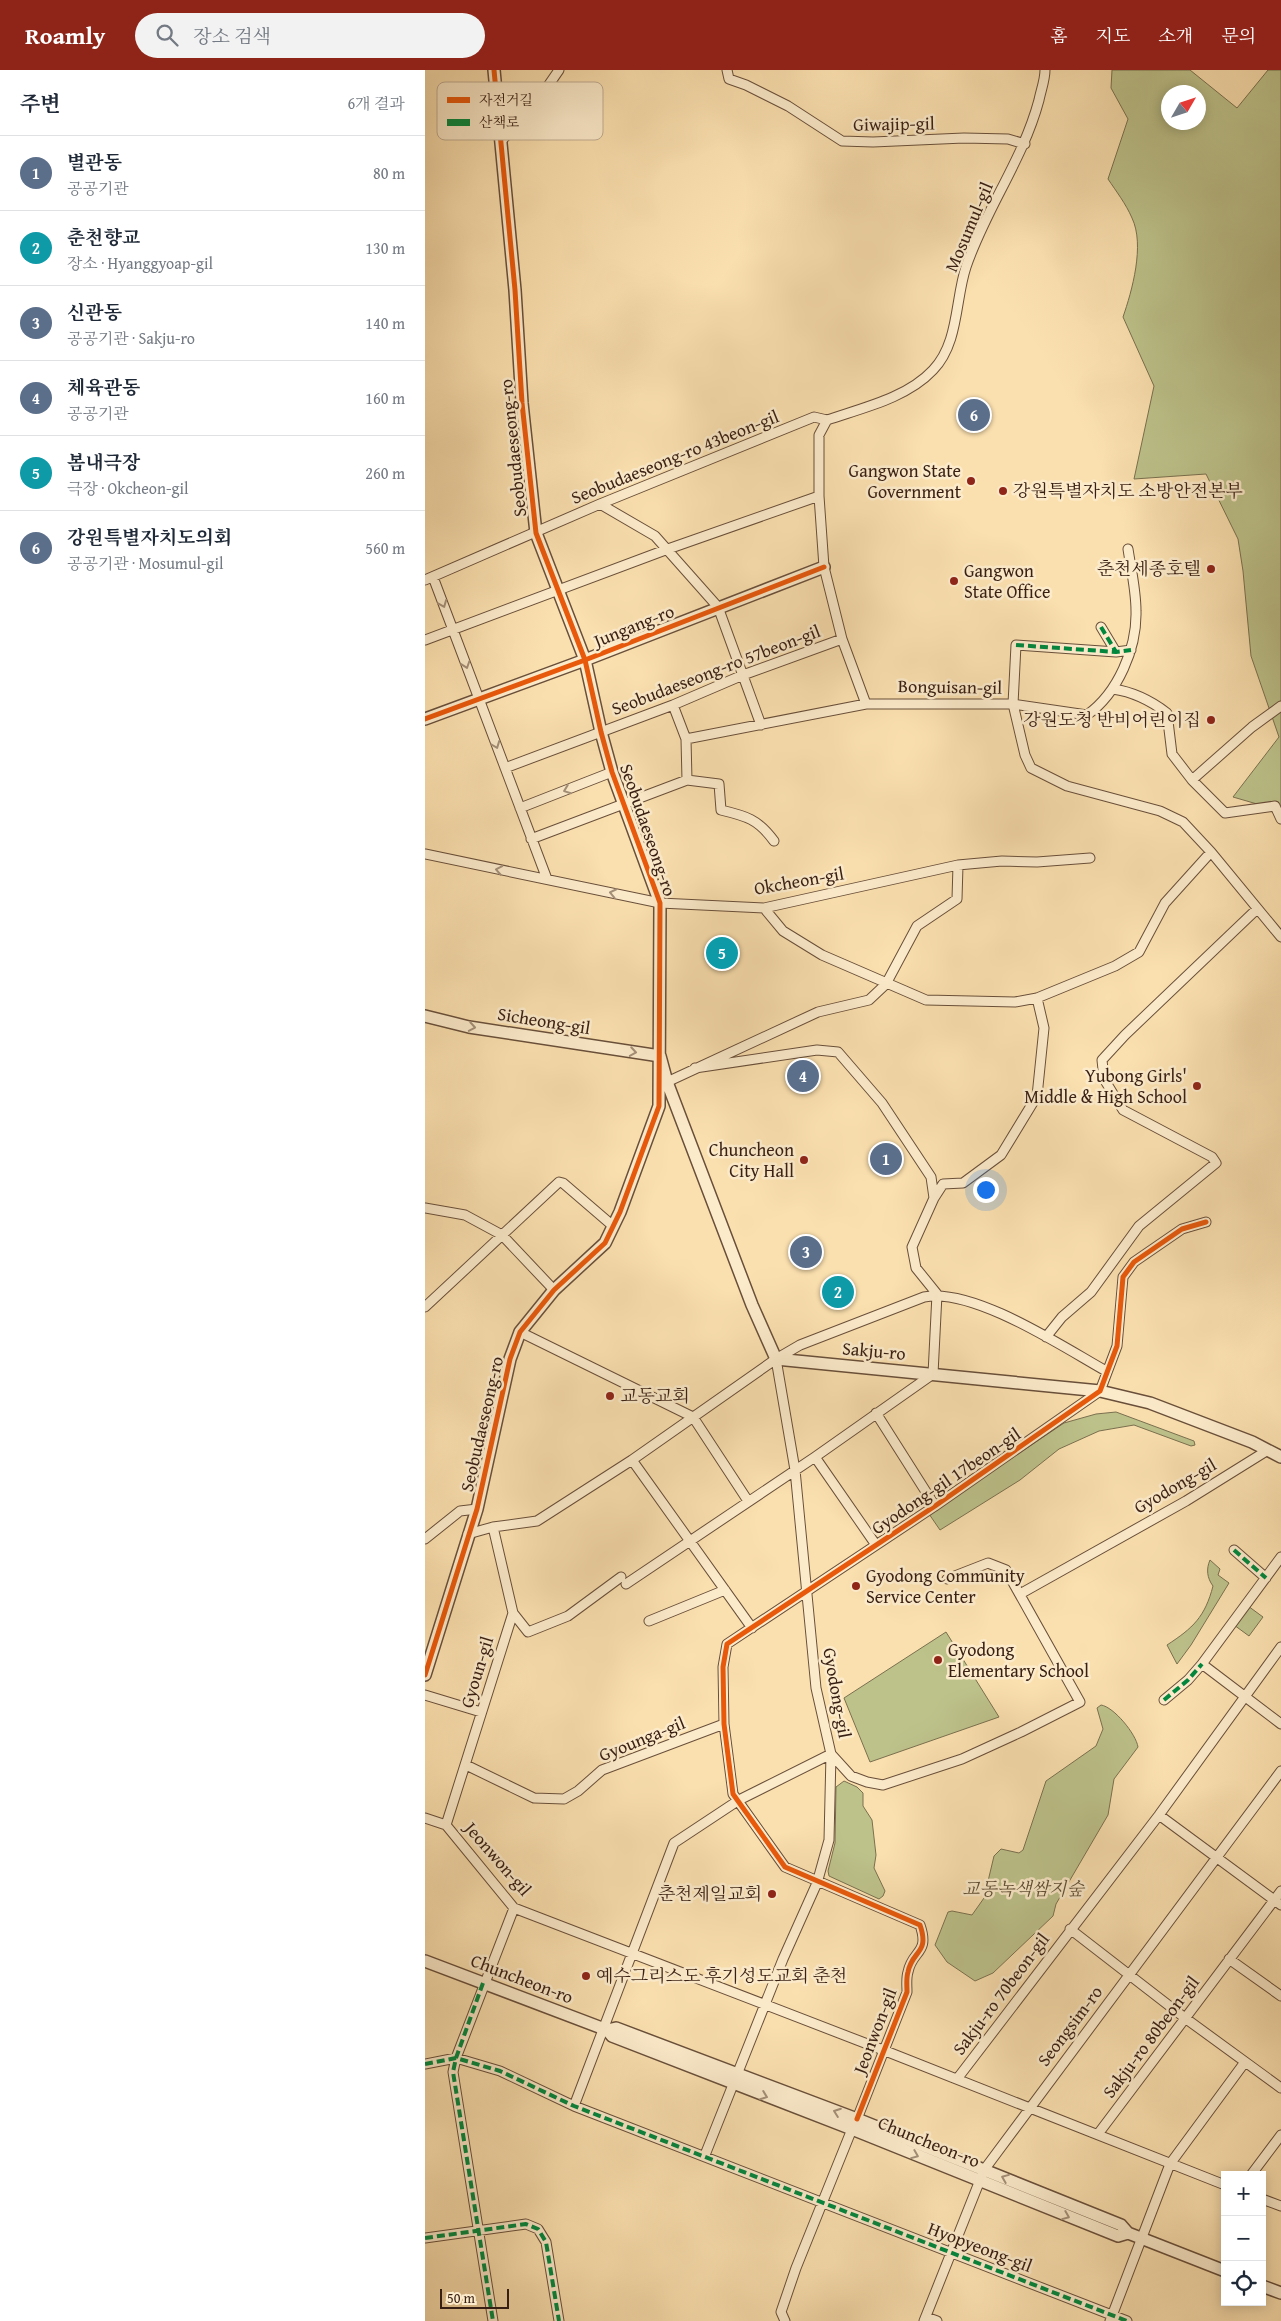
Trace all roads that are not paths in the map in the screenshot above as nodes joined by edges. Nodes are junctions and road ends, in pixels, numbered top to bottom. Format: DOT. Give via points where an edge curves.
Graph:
graph roads {
  1 [pos="559,70"];
  2 [pos="727,70"];
  3 [pos="1045,70"];
  4 [pos="551,82"];
  5 [pos="501,141"];
  6 [pos="1025,144"];
  7 [pos="827,420"];
  8 [pos="819,496"];
  9 [pos="600,504"];
  10 [pos="536,533"];
  11 [pos="668,549"];
  12 [pos="1128,549"];
  13 [pos="824,567"];
  14 [pos="429,579"];
  15 [pos="558,590"];
  16 [pos="718,607"];
  17 [pos="1101,627"];
  18 [pos="454,630"];
  19 [pos="842,639"];
  20 [pos="425,640"];
  21 [pos="1132,646"];
  22 [pos="1116,652"];
  23 [pos="585,660"];
  24 [pos="743,675"];
  25 [pos="1113,688"];
  26 [pos="479,700"];
  27 [pos="866,704"];
  28 [pos="1013,704"];
  29 [pos="673,705"];
  30 [pos="1281,706"];
  31 [pos="425,719"];
  32 [pos="761,725"];
  33 [pos="601,732"];
  34 [pos="686,739"];
  35 [pos="505,768"];
  36 [pos="613,772"];
  37 [pos="687,780"];
  38 [pos="1191,780"];
  39 [pos="623,804"];
  40 [pos="520,808"];
  41 [pos="1281,819"];
  42 [pos="531,839"];
  43 [pos="774,840"];
  44 [pos="1211,852"];
  45 [pos="425,854"];
  46 [pos="1090,858"];
  47 [pos="958,865"];
  48 [pos="547,879"];
  49 [pos="661,903"];
  50 [pos="764,908"];
  51 [pos="1257,909"];
  52 [pos="1281,937"];
  53 [pos="886,984"];
  54 [pos="1037,998"];
  55 [pos="425,1016"];
  56 [pos="659,1056"];
  57 [pos="695,1068"];
  58 [pos="667,1082"];
  59 [pos="934,1198"];
  60 [pos="425,1208"];
  61 [pos="1206,1222"];
  62 [pos="613,1226"];
  63 [pos="502,1235"];
  64 [pos="554,1290"];
  65 [pos="937,1294"];
  66 [pos="426,1305"];
  67 [pos="520,1332"];
  68 [pos="1046,1337"];
  69 [pos="776,1359"];
  70 [pos="1106,1371"];
  71 [pos="933,1374"];
  72 [pos="1100,1391"];
  73 [pos="876,1413"];
  74 [pos="693,1418"];
  75 [pos="1268,1450"];
  76 [pos="815,1457"];
  77 [pos="1281,1457"];
  78 [pos="632,1460"];
  79 [pos="795,1470"];
  80 [pos="748,1501"];
  81 [pos="935,1506"];
  82 [pos="477,1509"];
  83 [pos="493,1527"];
  84 [pos="469,1534"];
  85 [pos="425,1539"];
  86 [pos="690,1540"];
  87 [pos="876,1545"];
  88 [pos="1234,1550"];
  89 [pos="1281,1557"];
  90 [pos="1266,1578"];
  91 [pos="947,1579"];
  92 [pos="725,1590"];
  93 [pos="806,1591"];
  94 [pos="1020,1594"];
  95 [pos="513,1613"];
  96 [pos="649,1621"];
  97 [pos="751,1628"];
  98 [pos="1281,1647"];
  99 [pos="1202,1664"];
  100 [pos="425,1675"];
  101 [pos="425,1695"];
  102 [pos="1243,1697"];
  103 [pos="1164,1700"];
  104 [pos="481,1712"];
  105 [pos="724,1724"];
  106 [pos="1281,1724"];
  107 [pos="831,1754"];
  108 [pos="466,1765"];
  109 [pos="1281,1771"];
  110 [pos="739,1800"];
  111 [pos="1159,1815"];
  112 [pos="425,1818"];
  113 [pos="446,1825"];
  114 [pos="1216,1858"];
  115 [pos="817,1883"];
  116 [pos="1281,1891"];
  117 [pos="1277,1903"];
  118 [pos="514,1908"];
  119 [pos="1071,1929"];
  120 [pos="631,1952"];
  121 [pos="1229,1959"];
  122 [pos="425,1961"];
  123 [pos="1129,1975"];
  124 [pos="483,1983"];
  125 [pos="1281,1996"];
  126 [pos="765,2004"];
  127 [pos="1185,2018"];
  128 [pos="605,2029"];
  129 [pos="883,2050"];
  130 [pos="455,2058"];
  131 [pos="1245,2062"];
  132 [pos="425,2064"];
  133 [pos="957,2079"];
  134 [pos="735,2080"];
  135 [pos="1281,2088"];
  136 [pos="574,2106"];
  137 [pos="1029,2107"];
  138 [pos="855,2124"];
  139 [pos="1098,2134"];
  140 [pos="1281,2135"];
  141 [pos="705,2155"];
  142 [pos="1170,2164"];
  143 [pos="984,2170"];
  144 [pos="1254,2171"];
  145 [pos="978,2181"];
  146 [pos="1221,2183"];
  147 [pos="1266,2200"];
  148 [pos="821,2203"];
  149 [pos="1281,2206"];
  150 [pos="478,2230"];
  151 [pos="1128,2233"];
  152 [pos="425,2238"];
  153 [pos="1142,2238"];
  154 [pos="950,2252"];
  155 [pos="1221,2269"];
  156 [pos="1266,2287"];
  157 [pos="1281,2293"];
  158 [pos="1111,2318"];
  159 [pos="925,2319"];
  160 [pos="493,2321"];
  161 [pos="559,2321"];
  162 [pos="785,2321"];
  163 [pos="937,2321"];
  164 [pos="1127,2321"];
  1 -- 4 [label="street"];
  2 -- 6 [label="street, Giwajip-gil" via="729,79 789,106 842,141 965,138 1008,139"];
  3 -- 6 [label="street, Mosumul-gil"];
  5 -- 10 [label="street, Seobudaeseong-ro"];
  6 -- 7 [label="street, Mosumul-gil" via="966,267 952,337 934,369 915,385 883,401"];
  7 -- 8 [label="street" via="819,435"];
  7 -- 9 [label="street, Seobudaeseong-ro 43beon-gil" via="814,417"];
  8 -- 11 [label="street"];
  8 -- 13 [label="street"];
  9 -- 10 [label="street, Seobudaeseong-ro 43beon-gil"];
  9 -- 11 [label="street" via="655,536"];
  10 -- 14 [label="street, Seobudaeseong-ro 43beon-gil"];
  10 -- 15 [label="street, Seobudaeseong-ro"];
  11 -- 15 [label="street"];
  11 -- 16 [label="street"];
  12 -- 21 [label="street, Bonguisan-gil" via="1137,611"];
  13 -- 16 [label="street, Jungang-ro"];
  13 -- 19 [label="street"];
  14 -- 18 [label="street, one-way"];
  15 -- 18 [label="street"];
  15 -- 23 [label="street, Seobudaeseong-ro"];
  16 -- 23 [label="street, Jungang-ro"];
  16 -- 24 [label="street"];
  17 -- 22 [label="street"];
  18 -- 20 [label="street"];
  18 -- 26 [label="street, one-way"];
  19 -- 24 [label="street, Seobudaeseong-ro 57beon-gil"];
  19 -- 27 [label="street"];
  21 -- 22 [label="street"];
  21 -- 25 [label="street, Bonguisan-gil"];
  22 -- 28 [label="street" via="1016,645"];
  23 -- 26 [label="street, Jungang-ro"];
  23 -- 33 [label="street, Seobudaeseong-ro"];
  24 -- 29 [label="street, Seobudaeseong-ro 57beon-gil"];
  24 -- 32 [label="street"];
  25 -- 28 [label="street, Bonguisan-gil" via="1087,715"];
  25 -- 38 [label="street" via="1150,700 1167,713 1172,754"];
  26 -- 31 [label="street, Jungang-ro"];
  26 -- 35 [label="street, one-way"];
  27 -- 28 [label="street, Bonguisan-gil"];
  27 -- 32 [label="street, Bonguisan-gil"];
  28 -- 44 [label="street" via="1031,768 1067,786 1160,811 1183,822"];
  29 -- 33 [label="street, Seobudaeseong-ro 57beon-gil"];
  29 -- 34 [label="street"];
  30 -- 38 [label="street"];
  32 -- 34 [label="street, Bonguisan-gil"];
  33 -- 35 [label="street, Seobudaeseong-ro 57beon-gil"];
  33 -- 36 [label="street, Seobudaeseong-ro"];
  34 -- 37 [label="street"];
  35 -- 40 [label="street"];
  36 -- 39 [label="street, Seobudaeseong-ro"];
  36 -- 40 [label="street, one-way"];
  37 -- 39 [label="street"];
  37 -- 43 [label="street" via="719,784 721,810 751,818"];
  38 -- 41 [label="street" via="1225,813 1275,806"];
  39 -- 42 [label="street"];
  39 -- 49 [label="street, Seobudaeseong-ro"];
  40 -- 42 [label="street"];
  42 -- 48 [label="street"];
  44 -- 51 [label="street"];
  44 -- 54 [label="street" via="1165,903 1139,952 1115,966"];
  48 -- 45 [label="street, Okcheon-gil, one-way"];
  46 -- 47 [label="street, Okcheon-gil"];
  47 -- 50 [label="street, Okcheon-gil"];
  47 -- 53 [label="street" via="957,899 917,926"];
  49 -- 48 [label="street, Okcheon-gil, one-way"];
  49 -- 50 [label="street, Okcheon-gil"];
  49 -- 56 [label="street, Seobudaeseong-ro"];
  50 -- 53 [label="street" via="783,931 822,955"];
  51 -- 52 [label="street"];
  51 -- 68 [label="street" via="1102,1060 1104,1079 1123,1110 1212,1157 1216,1163 1139,1226 1091,1292 1062,1316"];
  53 -- 54 [label="street" via="926,1000 1015,1002"];
  53 -- 57 [label="street" via="869,1000 817,1012"];
  54 -- 59 [label="street" via="1044,1028 1037,1096 1001,1155 963,1184 943,1184"];
  55 -- 56 [label="street, Sicheong-gil, one-way" via="469,1027"];
  56 -- 58 [label="street"];
  56 -- 62 [label="street, Seobudaeseong-ro" via="659,1106"];
  57 -- 58 [label="street"];
  57 -- 59 [label="street" via="817,1050 838,1052 882,1103 931,1177"];
  58 -- 69 [label="street" via="752,1305"];
  59 -- 65 [label="street" via="912,1247 916,1268"];
  60 -- 63 [label="street" via="465,1215"];
  61 -- 70 [label="street" via="1182,1229 1134,1262 1123,1277 1117,1346"];
  62 -- 63 [label="street" via="563,1182 559,1182"];
  62 -- 64 [label="street, Seobudaeseong-ro" via="605,1243"];
  63 -- 64 [label="street"];
  63 -- 66 [label="street"];
  64 -- 67 [label="street, Seobudaeseong-ro"];
  65 -- 68 [label="street" via="986,1307"];
  65 -- 69 [label="street" via="800,1345"];
  65 -- 71 [label="street"];
  67 -- 74 [label="street"];
  67 -- 82 [label="street, Seobudaeseong-ro" via="510,1359"];
  68 -- 70 [label="street"];
  69 -- 71 [label="street, Sakju-ro"];
  69 -- 74 [label="street"];
  69 -- 79 [label="street, Gyodong-gil"];
  70 -- 72 [label="street"];
  71 -- 72 [label="street, Sakju-ro"];
  71 -- 73 [label="street"];
  72 -- 75 [label="street, Sakju-ro" via="1151,1403"];
  72 -- 81 [label="street, Gyodong-gil 17beon-gil"];
  73 -- 76 [label="street"];
  73 -- 81 [label="street"];
  74 -- 78 [label="street"];
  74 -- 80 [label="street"];
  75 -- 77 [label="street, Sakju-ro"];
  75 -- 94 [label="street, Gyodong-gil" via="1186,1501"];
  76 -- 79 [label="street"];
  76 -- 87 [label="street"];
  78 -- 83 [label="street" via="537,1521"];
  78 -- 86 [label="street"];
  79 -- 80 [label="street"];
  79 -- 93 [label="street, Gyodong-gil"];
  80 -- 86 [label="street"];
  81 -- 87 [label="street, Gyodong-gil 17beon-gil"];
  82 -- 84 [label="street, Seobudaeseong-ro"];
  82 -- 85 [label="street" via="460,1511"];
  83 -- 84 [label="street"];
  83 -- 95 [label="street"];
  84 -- 100 [label="street, Seobudaeseong-ro"];
  86 -- 92 [label="street"];
  86 -- 95 [label="street" via="568,1616 528,1632"];
  87 -- 93 [label="street, Gyodong-gil 17beon-gil"];
  88 -- 90 [label="street"];
  89 -- 90 [label="street"];
  90 -- 99 [label="street"];
  91 -- 94 [label="street, Gyodong-gil" via="988,1563 995,1564 1006,1570"];
  92 -- 96 [label="street"];
  92 -- 97 [label="street"];
  93 -- 97 [label="street, Gyodong-gil 17beon-gil"];
  93 -- 107 [label="street, Gyodong-gil" via="817,1688"];
  94 -- 107 [label="street, Gyodong-gil" via="1080,1702 962,1759 883,1785 851,1776"];
  95 -- 104 [label="street, Gyoun-gil"];
  97 -- 105 [label="street, Gyodong-gil 17beon-gil" via="727,1644 723,1667"];
  98 -- 102 [label="street, Sakju-ro 70beon-gil"];
  99 -- 102 [label="street"];
  99 -- 103 [label="street"];
  101 -- 104 [label="street"];
  102 -- 106 [label="street"];
  102 -- 111 [label="street, Sakju-ro 70beon-gil"];
  104 -- 108 [label="street, Gyoun-gil"];
  105 -- 108 [label="street, Gyounga-gil" via="602,1770 564,1799 534,1798"];
  105 -- 110 [label="street" via="733,1794"];
  107 -- 110 [label="street"];
  107 -- 115 [label="street" via="829,1840"];
  108 -- 113 [label="street, Gyoun-gil"];
  109 -- 114 [label="street, Seongsim-ro"];
  110 -- 115 [label="street" via="785,1868"];
  110 -- 120 [label="street" via="675,1844"];
  111 -- 114 [label="street"];
  111 -- 119 [label="street, Sakju-ro 70beon-gil"];
  112 -- 113 [label="street, Jeonwon-gil"];
  113 -- 118 [label="street, Jeonwon-gil"];
  114 -- 117 [label="street"];
  114 -- 123 [label="street, Seongsim-ro"];
  115 -- 126 [label="street"];
  115 -- 129 [label="street, Jeonwon-gil" via="920,1925 923,1945 908,1971 907,1992"];
  116 -- 117 [label="street, Sakju-ro 80beon-gil"];
  117 -- 121 [label="street, Sakju-ro 80beon-gil"];
  118 -- 120 [label="street, Jeonwon-gil"];
  118 -- 124 [label="street"];
  119 -- 123 [label="street, Sakju-ro 70beon-gil"];
  119 -- 133 [label="street, Sakju-ro 70beon-gil"];
  120 -- 126 [label="street, Jeonwon-gil"];
  120 -- 128 [label="street"];
  121 -- 125 [label="street"];
  121 -- 127 [label="street, Sakju-ro 80beon-gil"];
  122 -- 124 [label="street, Chuncheon-ro"];
  123 -- 127 [label="street, Sakju-ro 70beon-gil"];
  123 -- 137 [label="street, Seongsim-ro"];
  124 -- 128 [label="street, Chuncheon-ro"];
  124 -- 130 [label="street"];
  126 -- 129 [label="street, Jeonwon-gil"];
  126 -- 134 [label="street"];
  127 -- 131 [label="street, Sakju-ro 70beon-gil"];
  127 -- 139 [label="street, Sakju-ro 80beon-gil"];
  128 -- 134 [label="street, Chuncheon-ro" via="616,2028"];
  128 -- 136 [label="street"];
  129 -- 133 [label="street, Jeonwon-gil"];
  129 -- 138 [label="street, Jeonwon-gil"];
  130 -- 132 [label="street, Hyopyeong-gil"];
  130 -- 136 [label="street, Hyopyeong-gil" via="500,2071"];
  130 -- 150 [label="street" via="453,2072"];
  131 -- 135 [label="street, Sakju-ro 70beon-gil"];
  131 -- 142 [label="street"];
  133 -- 137 [label="street, Jeonwon-gil"];
  134 -- 138 [label="street, Chuncheon-ro"];
  134 -- 141 [label="street"];
  136 -- 141 [label="street, Hyopyeong-gil"];
  137 -- 139 [label="street, Jeonwon-gil"];
  137 -- 143 [label="street, Seongsim-ro"];
  138 -- 143 [label="street, Chuncheon-ro"];
  138 -- 145 [label="street, Chuncheon-ro, one-way"];
  138 -- 148 [label="street"];
  139 -- 142 [label="street, Jeonwon-gil"];
  140 -- 144 [label="street"];
  141 -- 148 [label="street, Hyopyeong-gil"];
  142 -- 146 [label="street, Jeonwon-gil"];
  142 -- 153 [label="street"];
  143 -- 145 [label="street, Seongsim-ro"];
  151 -- 143 [label="street, Chuncheon-ro, one-way" via="1121,2225"];
  145 -- 151 [label="street, Chuncheon-ro, one-way" via="1118,2236"];
  145 -- 154 [label="street, Seongsim-ro"];
  147 -- 149 [label="street"];
  148 -- 154 [label="street, Hyopyeong-gil"];
  148 -- 162 [label="street" via="781,2312"];
  150 -- 152 [label="street"];
  150 -- 160 [label="street"];
  150 -- 161 [label="street" via="526,2224 537,2229 545,2242"];
  151 -- 153 [label="street, Chuncheon-ro"];
  153 -- 155 [label="street, Chuncheon-ro"];
  153 -- 158 [label="street"];
  154 -- 158 [label="street, Hyopyeong-gil"];
  154 -- 159 [label="street, Seongsim-ro"];
  156 -- 157 [label="street"];
  158 -- 164 [label="street, Hyopyeong-gil"];
  159 -- 163 [label="street"];
}
